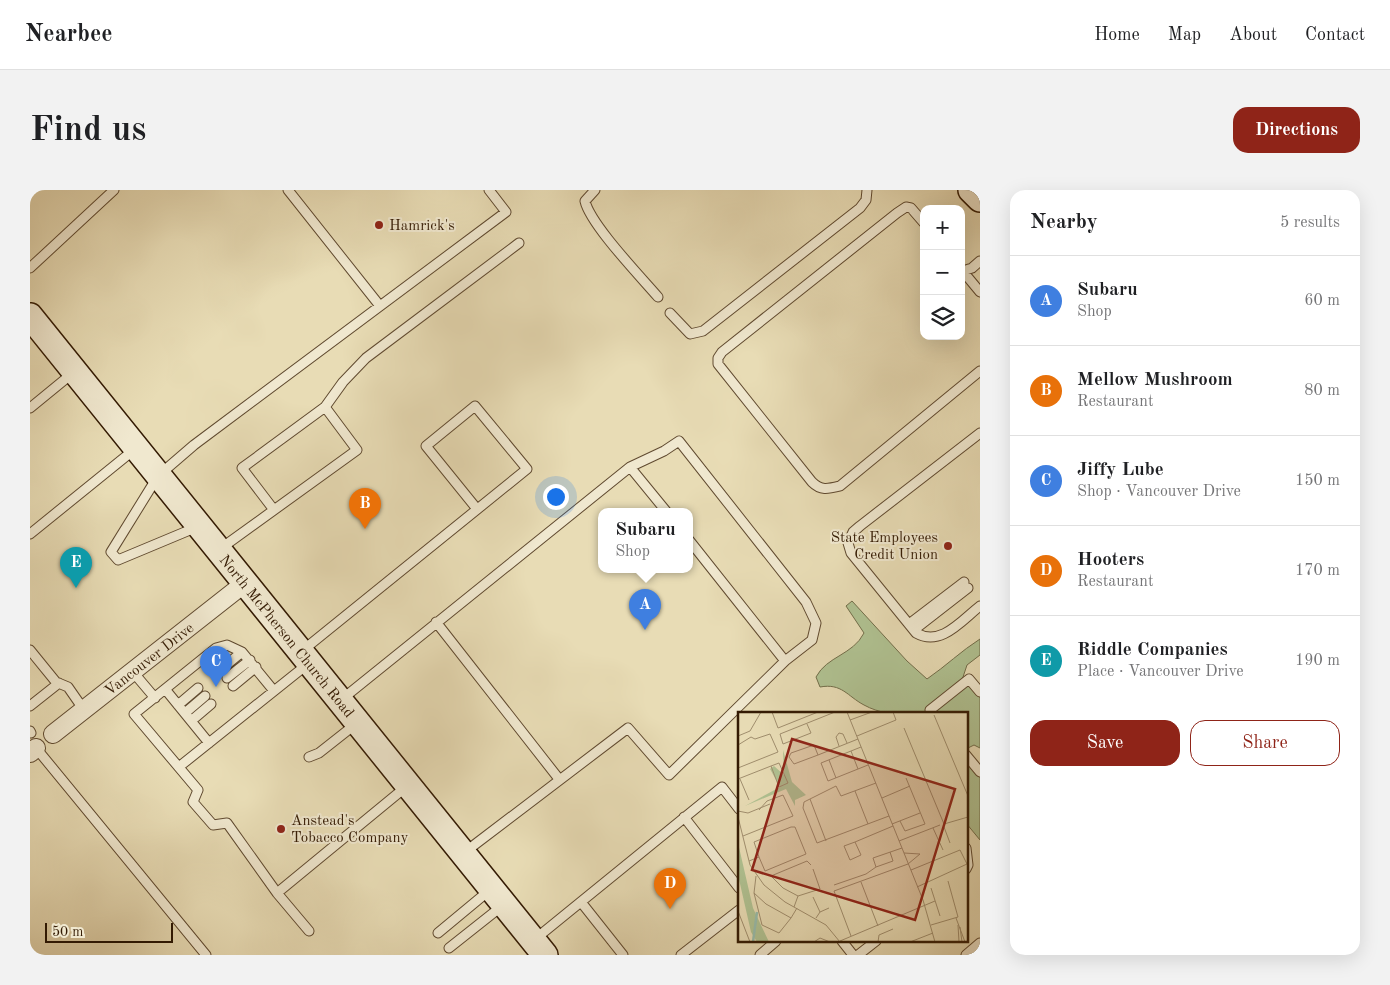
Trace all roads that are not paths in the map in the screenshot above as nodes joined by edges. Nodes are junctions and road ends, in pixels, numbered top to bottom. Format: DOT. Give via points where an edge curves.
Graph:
graph roads {
  1 [pos="114,190"];
  2 [pos="288,190"];
  3 [pos="489,190"];
  4 [pos="595,190"];
  5 [pos="867,190"];
  6 [pos="971,190"];
  7 [pos="980,199"];
  8 [pos="920,218"];
  9 [pos="519,243"];
  10 [pos="980,261"];
  11 [pos="30,268"];
  12 [pos="965,269"];
  13 [pos="965,274"];
  14 [pos="980,292"];
  15 [pos="658,297"];
  16 [pos="380,306"];
  17 [pos="670,313"];
  18 [pos="30,316"];
  19 [pos="980,371"];
  20 [pos="75,372"];
  21 [pos="325,407"];
  22 [pos="30,408"];
  23 [pos="980,433"];
  24 [pos="136,448"];
  25 [pos="630,467"];
  26 [pos="158,476"];
  27 [pos="664,508"];
  28 [pos="477,509"];
  29 [pos="274,510"];
  30 [pos="199,526"];
  31 [pos="30,534"];
  32 [pos="693,545"];
  33 [pos="218,550"];
  34 [pos="245,583"];
  35 [pos="966,585"];
  36 [pos="980,606"];
  37 [pos="436,622"];
  38 [pos="912,627"];
  39 [pos="30,650"];
  40 [pos="242,652"];
  41 [pos="304,658"];
  42 [pos="785,661"];
  43 [pos="253,664"];
  44 [pos="220,670"];
  45 [pos="134,672"];
  46 [pos="230,682"];
  47 [pos="59,683"];
  48 [pos="198,688"];
  49 [pos="165,689"];
  50 [pos="274,691"];
  51 [pos="980,692"];
  52 [pos="205,696"];
  53 [pos="155,698"];
  54 [pos="339,701"];
  55 [pos="211,704"];
  56 [pos="178,705"];
  57 [pos="30,706"];
  58 [pos="84,710"];
  59 [pos="932,712"];
  60 [pos="185,713"];
  61 [pos="191,721"];
  62 [pos="357,723"];
  63 [pos="53,734"];
  64 [pos="32,741"];
  65 [pos="209,743"];
  66 [pos="968,757"];
  67 [pos="308,758"];
  68 [pos="180,766"];
  69 [pos="980,772"];
  70 [pos="559,779"];
  71 [pos="407,786"];
  72 [pos="738,808"];
  73 [pos="684,817"];
  74 [pos="462,854"];
  75 [pos="738,887"];
  76 [pos="277,892"];
  77 [pos="498,897"];
  78 [pos="580,902"];
  79 [pos="738,911"];
  80 [pos="309,931"];
  81 [pos="438,933"];
  82 [pos="775,942"];
  83 [pos="843,942"];
  84 [pos="875,942"];
  85 [pos="980,943"];
  86 [pos="449,948"];
  87 [pos="540,948"];
  88 [pos="206,955"];
  89 [pos="623,955"];
  90 [pos="681,955"];
  91 [pos="760,955"];
  92 [pos="854,955"];
  93 [pos="858,955"];
  94 [pos="966,955"];
  1 -- 11 [label="lane"];
  2 -- 16 [label="lane"];
  3 -- 16 [label="lane" via="506,212"];
  4 -- 15 [label="lane" via="585,201 586,208"];
  5 -- 17 [label="lane" via="866,200 860,208 703,331 690,334"];
  6 -- 7 [label="main road"];
  8 -- 19 [label="lane" via="911,208 906,207 896,213 722,352 718,364 812,482 824,489 840,486"];
  9 -- 21 [label="lane" via="366,358"];
  10 -- 12 [label="lane"];
  13 -- 14 [label="lane"];
  16 -- 26 [label="lane" via="194,445"];
  18 -- 20 [label="main road, North McPherson Church Road"];
  20 -- 22 [label="lane"];
  20 -- 24 [label="main road, North McPherson Church Road"];
  21 -- 29 [label="lane" via="242,468"];
  21 -- 29 [label="lane" via="357,450"];
  23 -- 38 [label="lane" via="860,526 848,543 851,553"];
  24 -- 26 [label="main road, North McPherson Church Road"];
  24 -- 31 [label="lane"];
  25 -- 27 [label="lane"];
  25 -- 37 [label="lane"];
  25 -- 42 [label="lane" via="679,440 806,602 816,623 812,640"];
  26 -- 30 [label="main road, North McPherson Church Road"];
  26 -- 30 [label="lane" via="111,552 118,560"];
  28 -- 28 [label="lane" via="527,469 475,406 426,446"];
  28 -- 41 [label="lane"];
  29 -- 33 [label="lane"];
  30 -- 33 [label="main road, North McPherson Church Road"];
  32 -- 42 [label="lane"];
  33 -- 34 [label="main road, North McPherson Church Road"];
  34 -- 41 [label="main road, North McPherson Church Road"];
  34 -- 45 [label="street, Vancouver Drive"];
  35 -- 38 [label="lane"];
  36 -- 38 [label="lane" via="944,635 925,638"];
  37 -- 54 [label="lane"];
  37 -- 70 [label="lane"];
  39 -- 47 [label="lane"];
  40 -- 43 [label="lane"];
  40 -- 44 [label="lane"];
  40 -- 49 [label="lane" via="227,645 216,648"];
  41 -- 50 [label="lane"];
  41 -- 54 [label="main road, North McPherson Church Road"];
  42 -- 70 [label="lane" via="669,775 628,728"];
  43 -- 46 [label="lane"];
  43 -- 50 [label="lane"];
  45 -- 53 [label="lane"];
  45 -- 58 [label="street, Vancouver Drive"];
  47 -- 57 [label="lane"];
  47 -- 58 [label="lane" via="68,687"];
  48 -- 56 [label="lane"];
  49 -- 53 [label="lane"];
  49 -- 56 [label="lane"];
  50 -- 65 [label="lane"];
  51 -- 59 [label="lane" via="969,679"];
  52 -- 60 [label="lane"];
  53 -- 68 [label="lane" via="134,714"];
  54 -- 62 [label="main road, North McPherson Church Road"];
  55 -- 61 [label="lane"];
  56 -- 60 [label="lane"];
  58 -- 63 [label="street, Vancouver Drive"];
  60 -- 61 [label="lane"];
  61 -- 65 [label="lane"];
  62 -- 67 [label="lane" via="318,754"];
  62 -- 71 [label="main road, North McPherson Church Road"];
  64 -- 88 [label="lane"];
  65 -- 68 [label="lane"];
  66 -- 69 [label="lane"];
  68 -- 76 [label="lane" via="198,790 193,802 213,825 227,823"];
  70 -- 74 [label="lane"];
  71 -- 74 [label="main road, North McPherson Church Road"];
  71 -- 76 [label="lane"];
  72 -- 73 [label="lane" via="722,787"];
  73 -- 75 [label="lane"];
  73 -- 78 [label="lane"];
  74 -- 77 [label="main road, North McPherson Church Road"];
  76 -- 80 [label="lane"];
  77 -- 81 [label="lane"];
  77 -- 86 [label="lane"];
  77 -- 87 [label="main road, North McPherson Church Road"];
  78 -- 87 [label="lane"];
  78 -- 89 [label="lane"];
  79 -- 90 [label="lane"];
  82 -- 91 [label="lane"];
  83 -- 92 [label="lane"];
  84 -- 93 [label="lane"];
  85 -- 94 [label="lane"];
}
